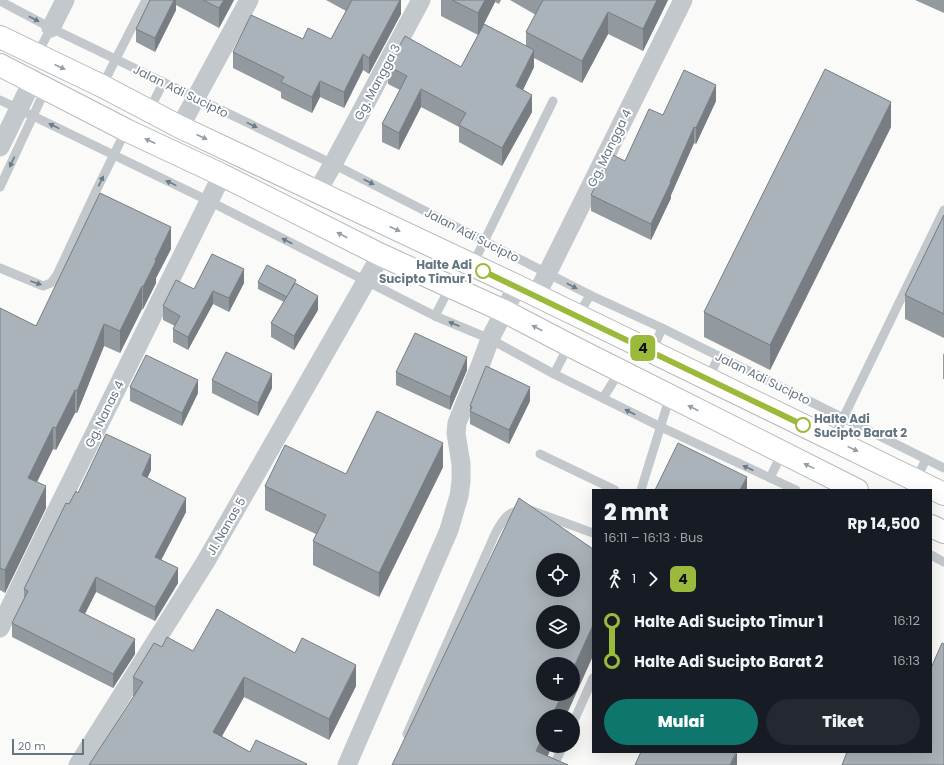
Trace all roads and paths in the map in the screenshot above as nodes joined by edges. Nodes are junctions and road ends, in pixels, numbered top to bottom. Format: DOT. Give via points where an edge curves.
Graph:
graph roads {
  1 [pos="65,0"];
  2 [pos="146,0"];
  3 [pos="249,0"];
  4 [pos="421,0"];
  5 [pos="683,0"];
  6 [pos="0,1"];
  7 [pos="51,28"];
  8 [pos="0,37"];
  9 [pos="36,56"];
  10 [pos="115,59"];
  11 [pos="0,66"];
  12 [pos="163,83"];
  13 [pos="39,85"];
  14 [pos="102,86"];
  15 [pos="196,98"];
  16 [pos="0,100"];
  17 [pos="553,101"];
  18 [pos="149,110"];
  19 [pos="26,112"];
  20 [pos="180,127"];
  21 [pos="126,130"];
  22 [pos="0,147"];
  23 [pos="114,155"];
  24 [pos="333,164"];
  25 [pos="222,175"];
  26 [pos="0,187"];
  27 [pos="317,192"];
  28 [pos="209,201"];
  29 [pos="944,210"];
  30 [pos="484,241"];
  31 [pos="382,255"];
  32 [pos="472,266"];
  33 [pos="0,268"];
  34 [pos="547,273"];
  35 [pos="366,282"];
  36 [pos="517,286"];
  37 [pos="450,287"];
  38 [pos="590,295"];
  39 [pos="536,296"];
  40 [pos="504,311"];
  41 [pos="435,316"];
  42 [pos="578,316"];
  43 [pos="662,328"];
  44 [pos="490,339"];
  45 [pos="569,345"];
  46 [pos="652,352"];
  47 [pos="719,356"];
  48 [pos="620,371"];
  49 [pos="554,374"];
  50 [pos="708,380"];
  51 [pos="670,396"];
  52 [pos="603,398"];
  53 [pos="843,418"];
  54 [pos="661,428"];
  55 [pos="833,439"];
  56 [pos="782,453"];
  57 [pos="540,454"];
  58 [pos="926,459"];
  59 [pos="944,468"];
  60 [pos="770,478"];
  61 [pos="916,480"];
  62 [pos="613,489"];
  63 [pos="641,489"];
  64 [pos="794,489"];
  65 [pos="852,489"];
  66 [pos="944,494"];
  67 [pos="932,526"];
  68 [pos="944,532"];
  69 [pos="592,533"];
  70 [pos="932,556"];
  71 [pos="944,562"];
  72 [pos="0,628"];
  73 [pos="592,680"];
  74 [pos="579,709"];
  75 [pos="403,743"];
  76 [pos="560,753"];
  77 [pos="78,765"];
  78 [pos="347,765"];
  79 [pos="554,765"];
  1 -- 7 [label="street"];
  2 -- 10 [label="lane"];
  3 -- 15 [label="street"];
  4 -- 24 [label="street, Gg. Mangga 3"];
  5 -- 34 [label="street, Gg. Mangga 4"];
  6 -- 7 [label="lane, Jalan Adi Sucipto, one-way"];
  7 -- 9 [label="lane"];
  7 -- 10 [label="lane, Jalan Adi Sucipto"];
  8 -- 9 [label="highway, Jalan Adi Sucipto"];
  9 -- 14 [label="highway, Jalan Adi Sucipto, one-way"];
  10 -- 12 [label="lane, Jalan Adi Sucipto"];
  10 -- 14 [label="lane"];
  11 -- 13 [label="highway"];
  12 -- 15 [label="lane, Jalan Adi Sucipto"];
  12 -- 18 [label="lane"];
  13 -- 19 [label="street"];
  13 -- 21 [label="highway"];
  14 -- 18 [label="highway, Jalan Adi Sucipto"];
  15 -- 20 [label="street"];
  15 -- 24 [label="lane, Jalan Adi Sucipto, one-way"];
  16 -- 19 [label="lane"];
  17 -- 30 [label="lane"];
  18 -- 20 [label="highway, Jalan Adi Sucipto"];
  19 -- 22 [label="street"];
  23 -- 19 [label="lane, one-way"];
  19 -- 26 [label="lane, one-way"];
  20 -- 27 [label="highway, Jalan Adi Sucipto, one-way"];
  21 -- 23 [label="lane"];
  25 -- 21 [label="highway, one-way"];
  28 -- 23 [label="lane, one-way"];
  33 -- 23 [label="lane, one-way" via="43,286 51,283"];
  24 -- 27 [label="street, Gg. Mangga 3"];
  24 -- 30 [label="lane, Jalan Adi Sucipto, one-way"];
  25 -- 28 [label="street, Gg. Nanas 4"];
  31 -- 25 [label="highway, one-way"];
  27 -- 32 [label="highway, Jalan Adi Sucipto, one-way"];
  35 -- 28 [label="lane, one-way"];
  28 -- 72 [label="street, Gg. Nanas 4"];
  29 -- 53 [label="lane"];
  30 -- 32 [label="lane"];
  30 -- 34 [label="lane, Jalan Adi Sucipto"];
  31 -- 35 [label="street, Jl. Nanas 5"];
  31 -- 37 [label="highway"];
  32 -- 36 [label="highway, Jalan Adi Sucipto"];
  34 -- 38 [label="lane, Jalan Adi Sucipto, one-way"];
  34 -- 39 [label="street, Gg. Mangga 4"];
  35 -- 41 [label="lane"];
  35 -- 77 [label="street, Jl. Nanas 5" via="206,561"];
  36 -- 39 [label="highway, Jalan Adi Sucipto"];
  36 -- 40 [label="street"];
  37 -- 40 [label="highway"];
  37 -- 41 [label="lane"];
  38 -- 42 [label="lane"];
  38 -- 43 [label="lane, Jalan Adi Sucipto"];
  39 -- 42 [label="highway, Jalan Adi Sucipto"];
  40 -- 44 [label="street"];
  45 -- 40 [label="highway, one-way"];
  44 -- 41 [label="lane, one-way"];
  42 -- 46 [label="highway, Jalan Adi Sucipto"];
  43 -- 46 [label="lane"];
  43 -- 47 [label="lane, Jalan Adi Sucipto"];
  44 -- 49 [label="lane"];
  44 -- 78 [label="street" via="457,422 461,481 449,530"];
  45 -- 48 [label="highway"];
  45 -- 49 [label="lane"];
  46 -- 50 [label="highway, Jalan Adi Sucipto"];
  47 -- 50 [label="lane"];
  47 -- 53 [label="lane, Jalan Adi Sucipto"];
  48 -- 51 [label="highway"];
  48 -- 52 [label="lane"];
  49 -- 52 [label="lane"];
  50 -- 55 [label="highway, Jalan Adi Sucipto"];
  51 -- 54 [label="lane"];
  56 -- 51 [label="highway, one-way"];
  54 -- 52 [label="lane, one-way"];
  53 -- 55 [label="lane"];
  53 -- 58 [label="lane, Jalan Adi Sucipto"];
  60 -- 54 [label="lane, one-way"];
  54 -- 63 [label="lane"];
  55 -- 61 [label="highway, Jalan Adi Sucipto, one-way"];
  56 -- 60 [label="lane"];
  65 -- 56 [label="highway, one-way"];
  57 -- 62 [label="lane"];
  58 -- 59 [label="lane, Jalan Adi Sucipto"];
  58 -- 61 [label="lane"];
  60 -- 64 [label="lane"];
  61 -- 66 [label="highway, Jalan Adi Sucipto"];
  67 -- 68 [label="highway"];
  69 -- 75 [label="lane" via="530,510 520,510 505,517 495,534"];
  70 -- 71 [label="lane"];
  73 -- 74 [label="lane"];
  76 -- 79 [label="lane"];
}
